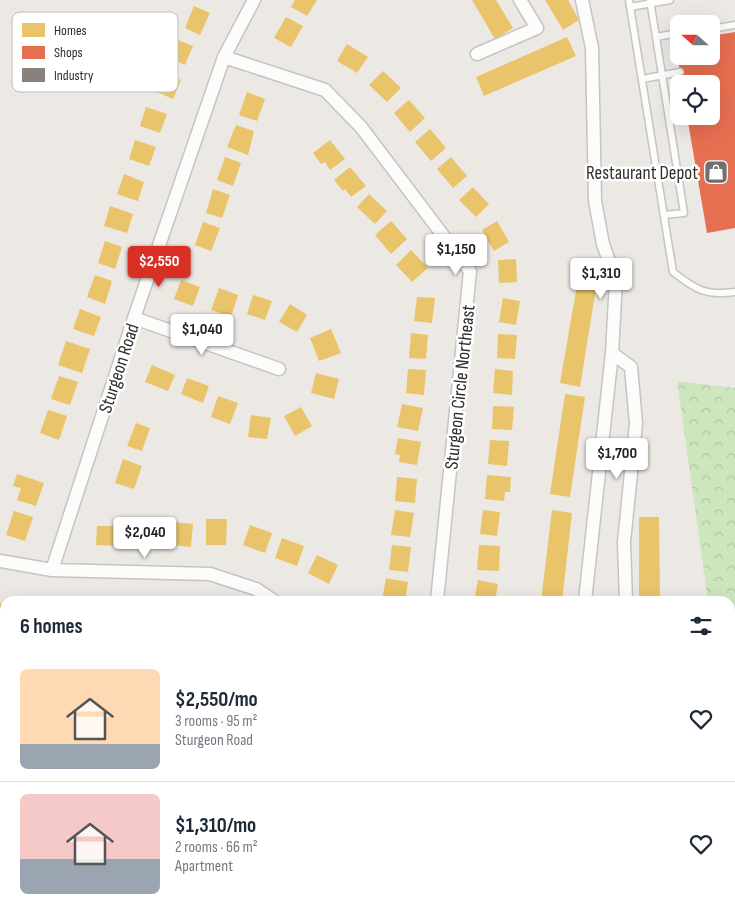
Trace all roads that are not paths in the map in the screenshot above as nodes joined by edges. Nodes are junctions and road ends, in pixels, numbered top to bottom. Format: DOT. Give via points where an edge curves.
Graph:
graph roads {
  1 [pos="254,0"];
  2 [pos="520,0"];
  3 [pos="582,0"];
  4 [pos="670,0"];
  5 [pos="650,2"];
  6 [pos="629,4"];
  7 [pos="735,25"];
  8 [pos="720,28"];
  9 [pos="670,34"];
  10 [pos="656,36"];
  11 [pos="477,54"];
  12 [pos="224,57"];
  13 [pos="680,72"];
  14 [pos="662,75"];
  15 [pos="642,79"];
  16 [pos="664,215"];
  17 [pos="735,292"];
  18 [pos="134,318"];
  19 [pos="612,353"];
  20 [pos="279,369"];
  21 [pos="0,561"];
  22 [pos="52,570"];
  23 [pos="266,596"];
  24 [pos="438,596"];
  25 [pos="587,596"];
  26 [pos="626,596"];
  1 -- 12 [label="street, Sturgeon Road"];
  2 -- 11 [label="street" via="536,28"];
  3 -- 19 [label="street" via="592,48 595,201 603,244 616,281"];
  4 -- 5 [label="lane"];
  5 -- 6 [label="lane"];
  5 -- 10 [label="lane"];
  6 -- 15 [label="lane"];
  7 -- 8 [label="lane"];
  9 -- 10 [label="lane"];
  10 -- 14 [label="lane"];
  12 -- 18 [label="street, Sturgeon Road"];
  12 -- 24 [label="street, Sturgeon Circle Northeast" via="326,90 361,128 470,271"];
  13 -- 14 [label="lane"];
  14 -- 15 [label="lane"];
  14 -- 16 [label="lane" via="684,213"];
  15 -- 16 [label="lane"];
  16 -- 17 [label="lane" via="673,272 695,289 717,294"];
  18 -- 20 [label="street"];
  18 -- 22 [label="street, Sturgeon Road"];
  19 -- 25 [label="street"];
  19 -- 26 [label="street" via="630,367 636,423 624,542"];
  21 -- 22 [label="street"];
  22 -- 23 [label="street" via="210,574"];
}
